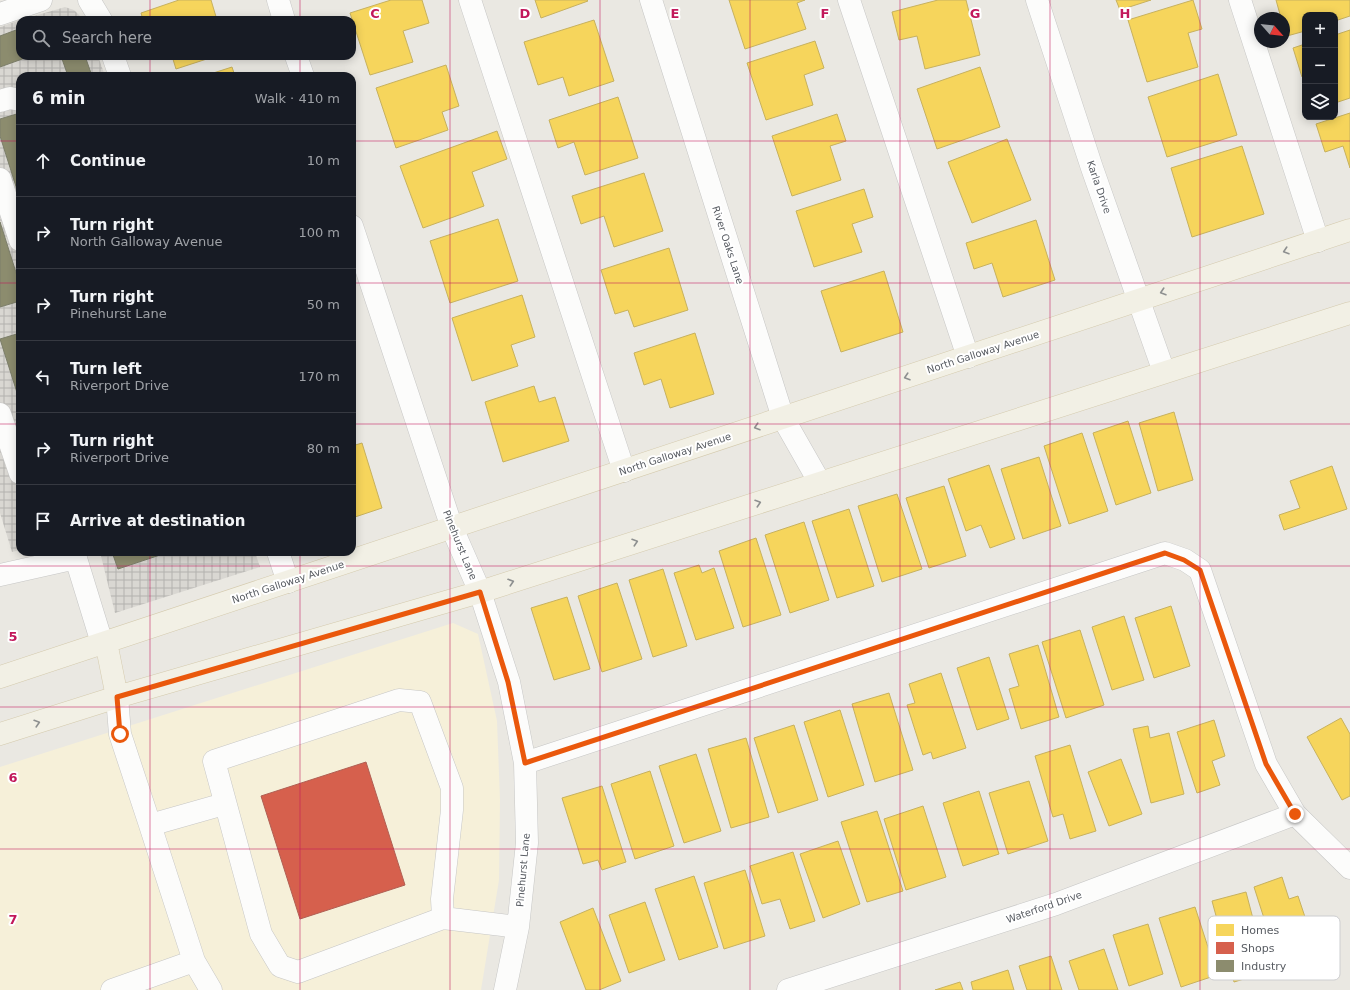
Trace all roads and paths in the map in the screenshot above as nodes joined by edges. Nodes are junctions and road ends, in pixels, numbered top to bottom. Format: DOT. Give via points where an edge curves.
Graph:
graph roads {
  1 [pos="41,0"];
  2 [pos="89,0"];
  3 [pos="278,0"];
  4 [pos="470,0"];
  5 [pos="651,0"];
  6 [pos="849,0"];
  7 [pos="1037,0"];
  8 [pos="1240,0"];
  9 [pos="0,14"];
  10 [pos="99,16"];
  11 [pos="283,16"];
  12 [pos="115,60"];
  13 [pos="297,60"];
  14 [pos="119,72"];
  15 [pos="302,72"];
  16 [pos="16,99"];
  17 [pos="0,102"];
  18 [pos="0,179"];
  19 [pos="16,228"];
  20 [pos="1350,230"];
  21 [pos="356,238"];
  22 [pos="1318,241"];
  23 [pos="1138,300"];
  24 [pos="1350,313"];
  25 [pos="968,357"];
  26 [pos="1164,372"];
  27 [pos="0,414"];
  28 [pos="783,418"];
  29 [pos="16,461"];
  30 [pos="624,471"];
  31 [pos="820,483"];
  32 [pos="452,528"];
  33 [pos="71,556"];
  34 [pos="75,556"];
  35 [pos="279,556"];
  36 [pos="0,575"];
  37 [pos="288,582"];
  38 [pos="480,592"];
  39 [pos="104,643"];
  40 [pos="0,677"];
  41 [pos="117,697"];
  42 [pos="0,734"];
  43 [pos="525,763"];
  44 [pos="224,804"];
  45 [pos="1295,814"];
  46 [pos="150,825"];
  47 [pos="1350,868"];
  48 [pos="443,918"];
  49 [pos="518,927"];
  50 [pos="194,961"];
  51 [pos="112,990"];
  52 [pos="211,990"];
  53 [pos="505,990"];
  54 [pos="788,990"];
  1 -- 9 [label="street"];
  2 -- 10 [label="street"];
  3 -- 11 [label="street"];
  4 -- 30 [label="street"];
  5 -- 28 [label="street, River Oaks Lane"];
  6 -- 25 [label="street"];
  7 -- 23 [label="street, Karla Drive"];
  8 -- 22 [label="street"];
  12 -- 14 [label="street"];
  13 -- 15 [label="street"];
  16 -- 17 [label="street" via="10,98"];
  18 -- 19 [label="street"];
  20 -- 22 [label="main road, North Galloway Avenue"];
  21 -- 32 [label="street, Pinehurst Lane"];
  22 -- 23 [label="main road, North Galloway Avenue, one-way"];
  23 -- 25 [label="main road, North Galloway Avenue"];
  23 -- 26 [label="street, Karla Drive"];
  24 -- 26 [label="main road"];
  25 -- 28 [label="main road, North Galloway Avenue, one-way"];
  26 -- 31 [label="main road"];
  27 -- 29 [label="street"];
  28 -- 30 [label="main road, North Galloway Avenue, one-way"];
  28 -- 31 [label="street, River Oaks Lane"];
  30 -- 32 [label="main road, North Galloway Avenue"];
  38 -- 31 [label="main road, one-way"];
  32 -- 37 [label="main road, North Galloway Avenue"];
  32 -- 38 [label="street, Pinehurst Lane"];
  33 -- 36 [label="street"];
  34 -- 39 [label="street"];
  35 -- 37 [label="street"];
  37 -- 39 [label="main road, North Galloway Avenue"];
  38 -- 41 [label="main road"];
  38 -- 43 [label="street, Pinehurst Lane" via="508,682"];
  39 -- 40 [label="main road, North Galloway Avenue"];
  39 -- 41 [label="main road"];
  42 -- 41 [label="main road, one-way"];
  41 -- 46 [label="street" via="120,734"];
  43 -- 45 [label="street" via="1165,553 1184,560 1200,570 1266,764"];
  43 -- 49 [label="street, Pinehurst Lane" via="527,843"];
  44 -- 46 [label="street"];
  44 -- 48 [label="street" via="261,934 280,966 298,972"];
  44 -- 48 [label="street" via="214,761 399,700 420,702 452,788 442,899"];
  45 -- 47 [label="street"];
  45 -- 54 [label="street, Waterford Drive" via="1056,904"];
  46 -- 50 [label="street"];
  48 -- 49 [label="street"];
  49 -- 53 [label="street, Pinehurst Lane"];
  50 -- 51 [label="street"];
  50 -- 52 [label="street"];
}
